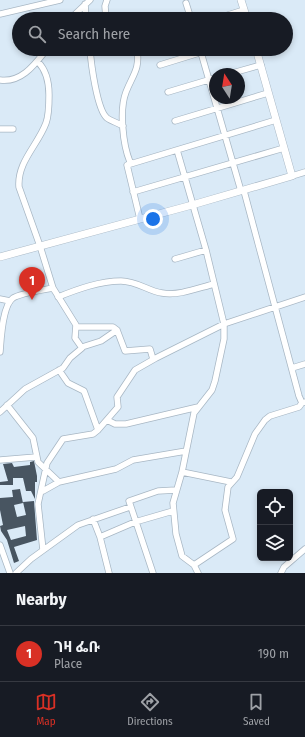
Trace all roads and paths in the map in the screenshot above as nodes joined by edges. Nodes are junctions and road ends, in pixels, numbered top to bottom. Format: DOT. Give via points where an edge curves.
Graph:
graph roads {
  1 [pos="60,0"];
  2 [pos="107,0"];
  3 [pos="87,2"];
  4 [pos="186,3"];
  5 [pos="244,4"];
  6 [pos="77,12"];
  7 [pos="86,12"];
  8 [pos="105,12"];
  9 [pos="189,12"];
  10 [pos="229,12"];
  11 [pos="0,14"];
  12 [pos="42,56"];
  13 [pos="91,56"];
  14 [pos="138,56"];
  15 [pos="185,56"];
  16 [pos="203,56"];
  17 [pos="258,56"];
  18 [pos="38,62"];
  19 [pos="160,65"];
  20 [pos="261,65"];
  21 [pos="245,70"];
  22 [pos="209,71"];
  23 [pos="0,80"];
  24 [pos="209,80"];
  25 [pos="168,92"];
  26 [pos="268,93"];
  27 [pos="217,104"];
  28 [pos="218,108"];
  29 [pos="175,120"];
  30 [pos="276,120"];
  31 [pos="124,126"];
  32 [pos="0,129"];
  33 [pos="13,129"];
  34 [pos="225,135"];
  35 [pos="284,148"];
  36 [pos="176,150"];
  37 [pos="130,162"];
  38 [pos="233,163"];
  39 [pos="305,172"];
  40 [pos="292,176"];
  41 [pos="184,178"];
  42 [pos="243,191"];
  43 [pos="133,192"];
  44 [pos="192,205"];
  45 [pos="140,219"];
  46 [pos="40,246"];
  47 [pos="206,250"];
  48 [pos="0,257"];
  49 [pos="175,259"];
  50 [pos="214,284"];
  51 [pos="53,288"];
  52 [pos="58,297"];
  53 [pos="305,297"];
  54 [pos="0,299"];
  55 [pos="10,301"];
  56 [pos="276,306"];
  57 [pos="224,324"];
  58 [pos="76,327"];
  59 [pos="117,330"];
  60 [pos="1,340"];
  61 [pos="82,347"];
  62 [pos="0,352"];
  63 [pos="152,356"];
  64 [pos="305,364"];
  65 [pos="292,368"];
  66 [pos="59,370"];
  67 [pos="303,403"];
  68 [pos="6,406"];
  69 [pos="198,407"];
  70 [pos="0,412"];
  71 [pos="107,420"];
  72 [pos="98,430"];
  73 [pos="186,451"];
  74 [pos="36,457"];
  75 [pos="0,460"];
  76 [pos="45,470"];
  77 [pos="182,472"];
  78 [pos="59,482"];
  79 [pos="232,482"];
  80 [pos="42,490"];
  81 [pos="176,490"];
  82 [pos="130,506"];
  83 [pos="173,511"];
  84 [pos="93,519"];
  85 [pos="135,522"];
  86 [pos="100,537"];
  87 [pos="0,545"];
  88 [pos="305,549"];
  89 [pos="43,550"];
  90 [pos="194,565"];
  91 [pos="10,573"];
  92 [pos="16,573"];
  93 [pos="109,573"];
  94 [pos="153,573"];
  95 [pos="198,573"];
  96 [pos="281,573"];
  1 -- 11 [label="street"];
  2 -- 8 [label="street"];
  3 -- 6 [label="street"];
  3 -- 7 [label="street"];
  4 -- 9 [label="street"];
  5 -- 10 [label="street"];
  12 -- 18 [label="street"];
  13 -- 31 [label="street" via="101,110 107,118"];
  14 -- 31 [label="street" via="139,64 123,102"];
  15 -- 19 [label="street"];
  16 -- 22 [label="street"];
  17 -- 20 [label="main road"];
  18 -- 23 [label="street" via="17,78"];
  18 -- 46 [label="street" via="46,74 49,87 48,119 26,158 18,179"];
  20 -- 21 [label="street"];
  20 -- 26 [label="main road"];
  24 -- 25 [label="street"];
  26 -- 28 [label="street"];
  26 -- 30 [label="main road"];
  27 -- 28 [label="street"];
  28 -- 29 [label="street"];
  28 -- 34 [label="street"];
  30 -- 34 [label="street"];
  30 -- 35 [label="main road"];
  31 -- 37 [label="street" via="125,148"];
  32 -- 33 [label="street"];
  34 -- 36 [label="street"];
  34 -- 38 [label="street"];
  35 -- 38 [label="street"];
  35 -- 40 [label="main road"];
  36 -- 37 [label="street"];
  36 -- 41 [label="street"];
  37 -- 43 [label="street" via="126,168"];
  38 -- 41 [label="street"];
  38 -- 42 [label="street"];
  39 -- 40 [label="street"];
  40 -- 42 [label="main road"];
  41 -- 43 [label="street"];
  41 -- 44 [label="street"];
  42 -- 44 [label="main road"];
  42 -- 56 [label="street"];
  43 -- 45 [label="street"];
  44 -- 45 [label="main road"];
  44 -- 47 [label="street"];
  45 -- 46 [label="main road"];
  46 -- 48 [label="main road"];
  46 -- 51 [label="street"];
  47 -- 49 [label="street"];
  47 -- 50 [label="street"];
  50 -- 52 [label="street" via="164,294 134,282 122,281 84,287"];
  50 -- 57 [label="street"];
  51 -- 52 [label="street"];
  51 -- 55 [label="street" via="17,296"];
  52 -- 58 [label="street"];
  53 -- 56 [label="street"];
  54 -- 55 [label="street"];
  55 -- 60 [label="street"];
  56 -- 57 [label="street"];
  56 -- 65 [label="street"];
  57 -- 63 [label="street" via="169,351"];
  57 -- 69 [label="street" via="224,339 214,384"];
  58 -- 59 [label="street" via="113,327"];
  58 -- 61 [label="street" via="76,338"];
  59 -- 61 [label="street" via="101,341"];
  59 -- 63 [label="street" via="125,351 150,349"];
  60 -- 62 [label="street"];
  61 -- 66 [label="street"];
  63 -- 71 [label="street" via="131,375 117,397 118,407"];
  64 -- 65 [label="street"];
  65 -- 67 [label="street"];
  66 -- 68 [label="street" via="31,386"];
  66 -- 72 [label="street" via="68,383 84,391"];
  67 -- 79 [label="street" via="299,407 265,420 255,434 237,477"];
  68 -- 70 [label="street"];
  68 -- 74 [label="street" via="33,438"];
  69 -- 71 [label="street" via="126,424 115,424"];
  69 -- 73 [label="street" via="194,413"];
  71 -- 72 [label="street"];
  72 -- 76 [label="street" via="88,435 63,439 49,457"];
  73 -- 77 [label="street"];
  73 -- 78 [label="street" via="133,460 116,469"];
  74 -- 75 [label="street"];
  74 -- 76 [label="street"];
  76 -- 78 [label="street"];
  76 -- 80 [label="street"];
  77 -- 79 [label="street"];
  77 -- 81 [label="street"];
  78 -- 80 [label="street"];
  79 -- 90 [label="street" via="226,493 225,510 233,539"];
  80 -- 89 [label="street" via="38,512"];
  81 -- 82 [label="street" via="158,491 130,500"];
  81 -- 83 [label="street"];
  82 -- 84 [label="street"];
  82 -- 85 [label="street"];
  83 -- 85 [label="street"];
  83 -- 90 [label="street" via="182,556"];
  84 -- 86 [label="street"];
  84 -- 89 [label="street" via="78,525"];
  85 -- 86 [label="street"];
  85 -- 94 [label="street"];
  86 -- 93 [label="street"];
  87 -- 91 [label="street"];
  88 -- 96 [label="street" via="284,567"];
  89 -- 92 [label="street"];
  90 -- 95 [label="street"];
}
